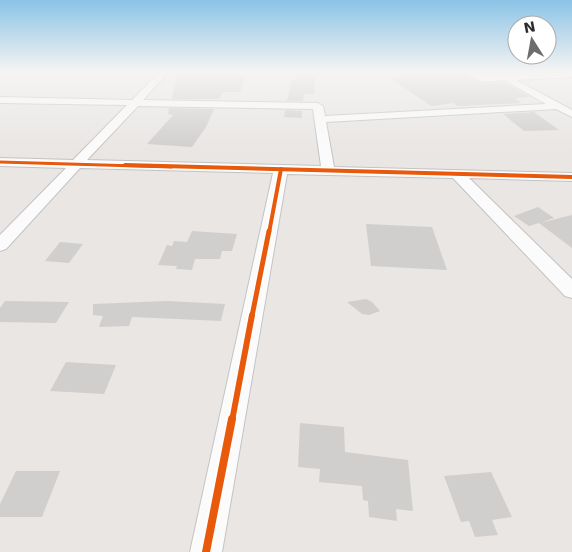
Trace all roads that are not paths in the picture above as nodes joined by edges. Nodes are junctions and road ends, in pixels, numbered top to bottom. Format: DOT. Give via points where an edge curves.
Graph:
graph roads {
  1 [pos="140,98"];
  2 [pos="543,98"];
  3 [pos="0,100"];
  4 [pos="135,103"];
  5 [pos="558,106"];
  6 [pos="572,114"];
  7 [pos="321,119"];
  8 [pos="0,162"];
  9 [pos="77,164"];
  10 [pos="281,169"];
  11 [pos="328,170"];
  12 [pos="457,174"];
  13 [pos="572,176"];
  14 [pos="0,245"];
  15 [pos="572,290"];
  16 [pos="206,552"];
  1 -- 4 [label="street"];
  2 -- 5 [label="street"];
  3 -- 4 [label="street"];
  4 -- 7 [label="street" via="318,106"];
  4 -- 9 [label="street"];
  5 -- 6 [label="street"];
  5 -- 7 [label="street"];
  7 -- 11 [label="street"];
  8 -- 9 [label="street"];
  9 -- 10 [label="street"];
  9 -- 14 [label="street"];
  10 -- 11 [label="street"];
  10 -- 16 [label="street"];
  11 -- 12 [label="street"];
  12 -- 13 [label="street"];
  12 -- 15 [label="street"];
}
